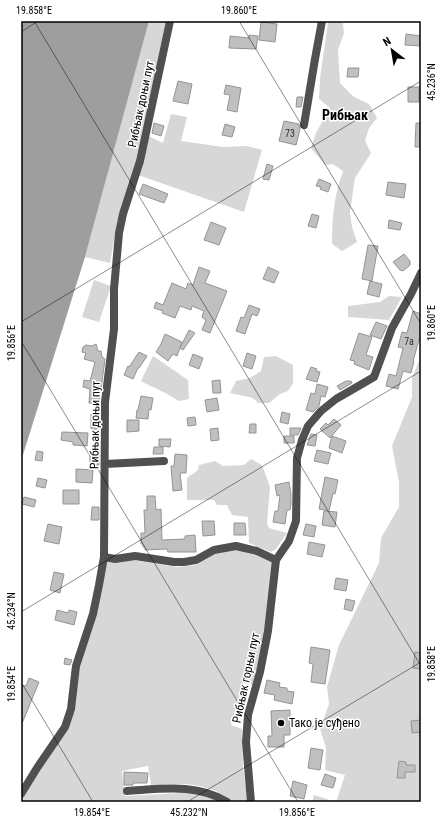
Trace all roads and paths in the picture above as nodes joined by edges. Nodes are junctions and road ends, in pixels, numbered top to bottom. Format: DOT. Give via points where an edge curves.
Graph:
graph roads {
  1 [pos="170,21"];
  2 [pos="322,21"];
  3 [pos="304,125"];
  4 [pos="421,273"];
  5 [pos="164,462"];
  6 [pos="105,464"];
  7 [pos="104,557"];
  8 [pos="276,560"];
  9 [pos="127,791"];
  10 [pos="21,794"];
  11 [pos="227,802"];
  12 [pos="252,802"];
  1 -- 6 [label="street, Рибњак доњи пут" via="142,155 119,233 114,329 105,402"];
  2 -- 3 [label="street"];
  4 -- 8 [label="street, Рибњак горњи пут" via="392,328 374,377 336,399 308,426 298,458 296,521 289,541"];
  5 -- 6 [label="street"];
  6 -- 7 [label="street, Рибњак доњи пут"];
  7 -- 8 [label="street" via="115,559 135,556 184,562 196,560 214,550 236,546 257,551"];
  7 -- 10 [label="street, Рибњак доњи пут" via="93,614 76,666 69,716 65,727"];
  8 -- 12 [label="street, Рибњак горњи пут" via="268,631 260,672 252,695 246,742"];
  9 -- 11 [label="street" via="199,790"];
}
